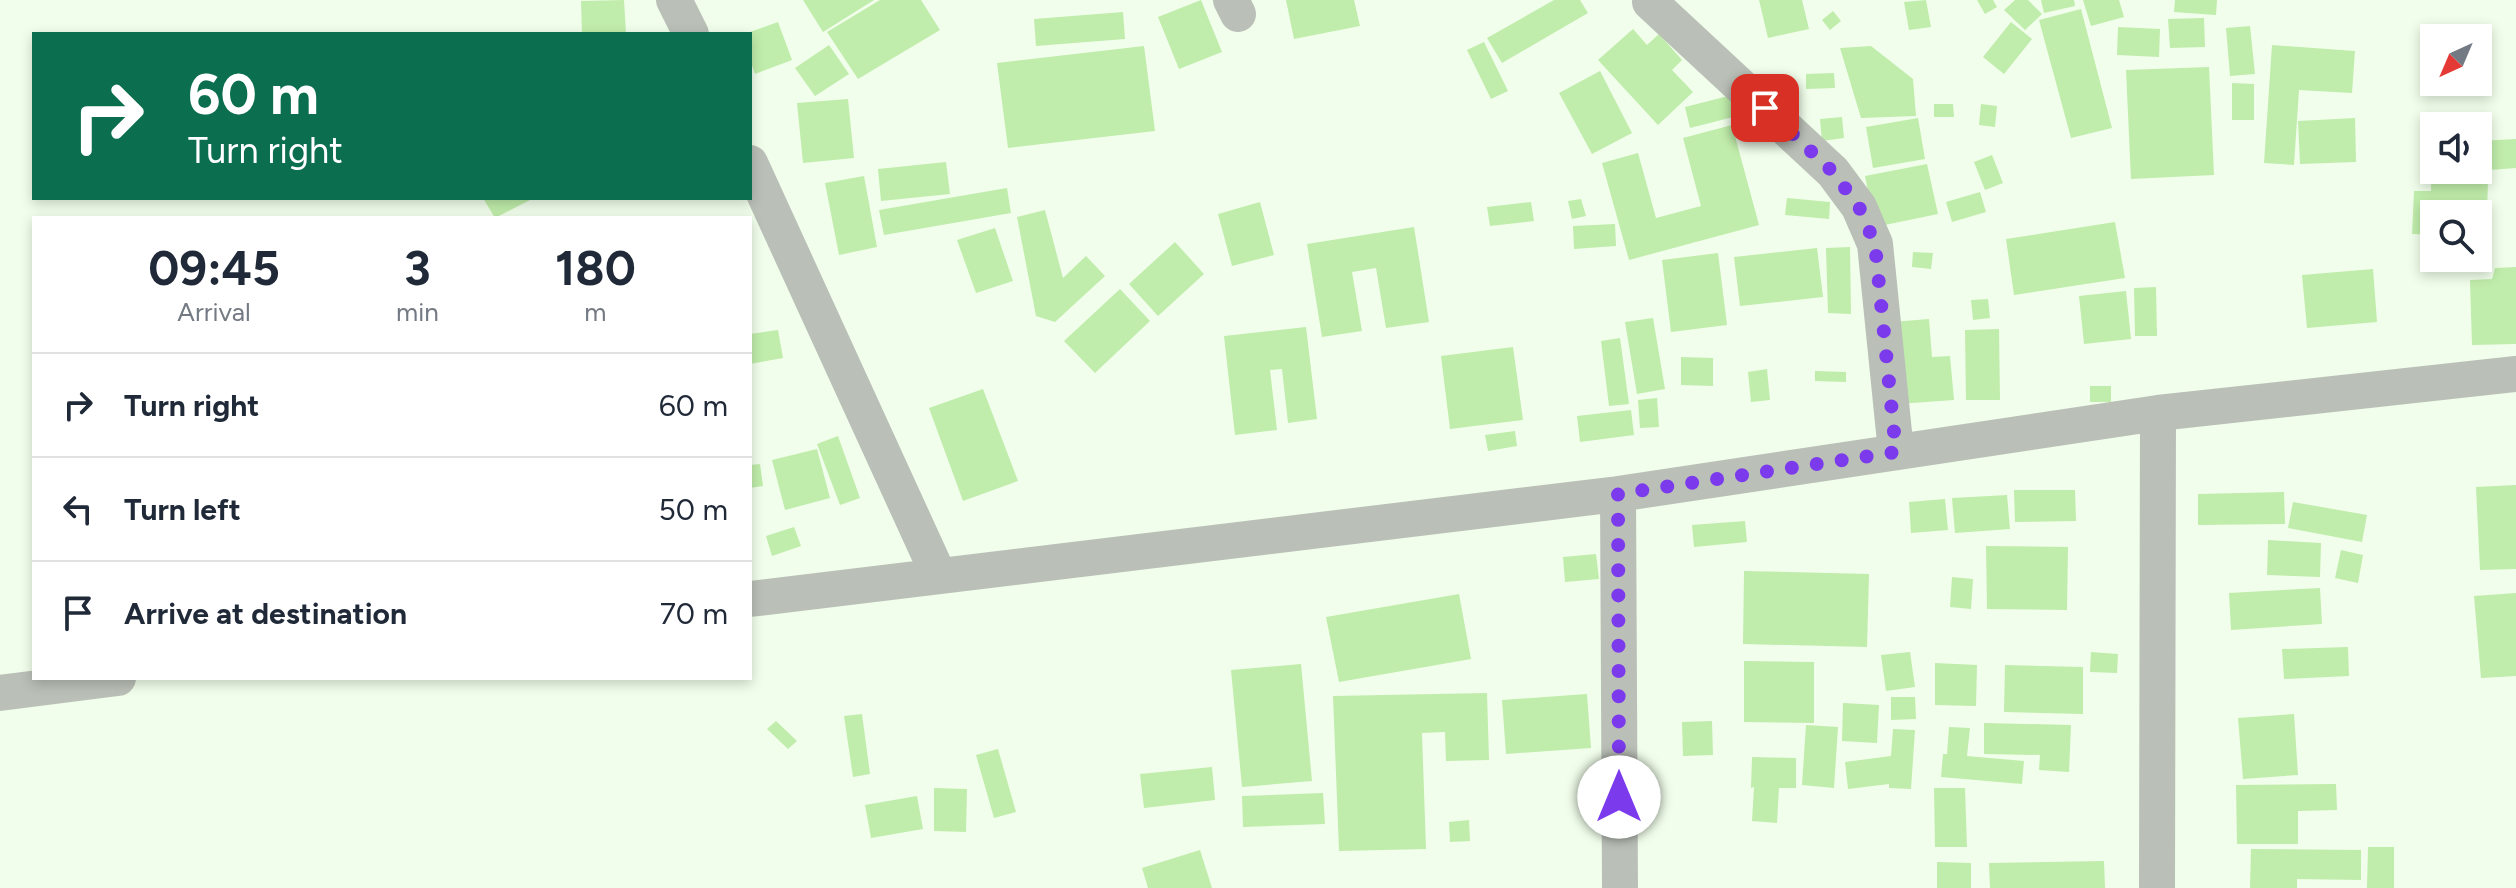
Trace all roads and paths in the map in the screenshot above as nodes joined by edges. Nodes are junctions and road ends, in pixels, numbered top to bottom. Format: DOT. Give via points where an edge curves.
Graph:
graph roads {
  1 [pos="674,0"];
  2 [pos="1650,2"];
  3 [pos="690,32"];
  4 [pos="752,167"];
  5 [pos="2516,374"];
  6 [pos="2158,413"];
  7 [pos="1896,452"];
  8 [pos="1618,494"];
  9 [pos="939,576"];
  10 [pos="752,599"];
  11 [pos="102,680"];
  12 [pos="0,693"];
  13 [pos="1620,888"];
  14 [pos="2157,888"];
  1 -- 3 [label="street"];
  2 -- 7 [label="street" via="1833,172 1859,207 1875,244"];
  4 -- 9 [label="street"];
  5 -- 6 [label="street"];
  6 -- 7 [label="street"];
  6 -- 14 [label="street"];
  7 -- 8 [label="street"];
  8 -- 9 [label="street"];
  8 -- 13 [label="street"];
  9 -- 10 [label="street"];
  11 -- 12 [label="street"];
}
